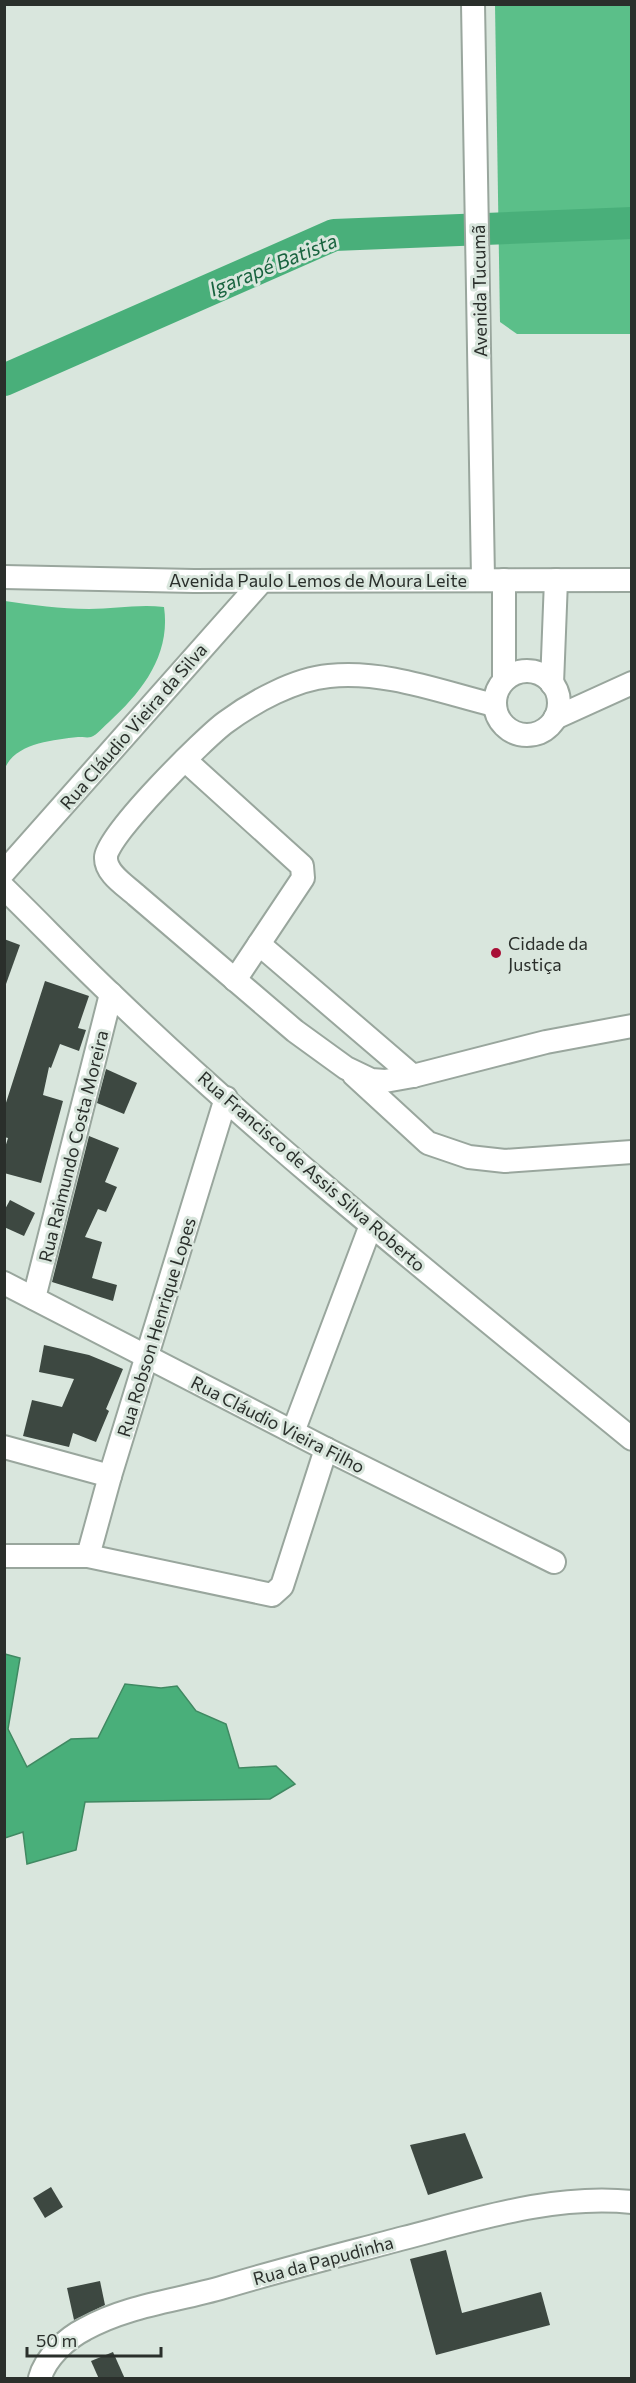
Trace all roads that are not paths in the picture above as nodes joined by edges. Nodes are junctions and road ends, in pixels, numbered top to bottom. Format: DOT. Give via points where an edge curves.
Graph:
graph roads {
  1 [pos="473,4"];
  2 [pos="4,577"];
  3 [pos="494,579"];
  4 [pos="556,580"];
  5 [pos="632,580"];
  6 [pos="262,581"];
  7 [pos="504,680"];
  8 [pos="632,682"];
  9 [pos="552,684"];
  10 [pos="494,705"];
  11 [pos="555,718"];
  12 [pos="185,760"];
  13 [pos="4,872"];
  14 [pos="4,888"];
  15 [pos="259,944"];
  16 [pos="235,980"];
  17 [pos="111,994"];
  18 [pos="632,1026"];
  19 [pos="346,1068"];
  20 [pos="413,1077"];
  21 [pos="226,1098"];
  22 [pos="632,1152"];
  23 [pos="371,1225"];
  24 [pos="4,1283"];
  25 [pos="34,1298"];
  26 [pos="146,1356"];
  27 [pos="293,1432"];
  28 [pos="632,1439"];
  29 [pos="4,1447"];
  30 [pos="326,1449"];
  31 [pos="110,1476"];
  32 [pos="4,1556"];
  33 [pos="88,1556"];
  34 [pos="554,1562"];
  35 [pos="632,2202"];
  36 [pos="40,2379"];
  1 -- 3 [label="street, Avenida Tucumã" via="479,272"];
  2 -- 6 [label="street, Avenida Paulo Lemos de Moura Leite"];
  3 -- 4 [label="street, Avenida Paulo Lemos de Moura Leite"];
  3 -- 6 [label="street, Avenida Paulo Lemos de Moura Leite"];
  3 -- 7 [label="street, Avenida Tucumã"];
  4 -- 5 [label="street, Avenida Paulo Lemos de Moura Leite"];
  4 -- 9 [label="street"];
  6 -- 13 [label="street, Rua Cláudio Vieira da Silva"];
  7 -- 9 [label="street" via="529,671 546,677"];
  7 -- 10 [label="street"];
  8 -- 11 [label="street"];
  9 -- 11 [label="street" via="559,700"];
  10 -- 11 [label="street" via="501,722 515,733 533,734"];
  10 -- 12 [label="street" via="376,676 328,676 273,692 225,722"];
  12 -- 15 [label="street" via="302,867 303,878"];
  12 -- 16 [label="street" via="126,824 107,849 106,858 112,873"];
  14 -- 17 [label="street, Rua Francisco de Assis Silva Roberto"];
  15 -- 16 [label="street"];
  15 -- 20 [label="street"];
  16 -- 19 [label="street"];
  17 -- 21 [label="street, Rua Francisco de Assis Silva Roberto"];
  17 -- 25 [label="street, Rua Raimundo Costa Moreira"];
  18 -- 20 [label="street" via="546,1042"];
  19 -- 20 [label="street" via="371,1080"];
  19 -- 22 [label="street" via="428,1143 469,1157 505,1161"];
  21 -- 23 [label="street, Rua Francisco de Assis Silva Roberto"];
  21 -- 26 [label="street, Rua Robson Henrique Lopes"];
  23 -- 27 [label="street"];
  23 -- 28 [label="street, Rua Francisco de Assis Silva Roberto"];
  24 -- 25 [label="street, Rua Cláudio Vieira Filho"];
  25 -- 26 [label="street, Rua Cláudio Vieira Filho"];
  26 -- 27 [label="street, Rua Cláudio Vieira Filho"];
  26 -- 31 [label="street, Rua Robson Henrique Lopes"];
  27 -- 30 [label="street, Rua Cláudio Vieira Filho"];
  29 -- 31 [label="street"];
  30 -- 33 [label="street" via="282,1586 272,1595"];
  30 -- 34 [label="street, Rua Cláudio Vieira Filho"];
  31 -- 33 [label="street, Rua Robson Henrique Lopes"];
  32 -- 33 [label="street"];
  35 -- 36 [label="street, Rua da Papudinha" via="554,2202 158,2301 83,2329 58,2350"];
}
